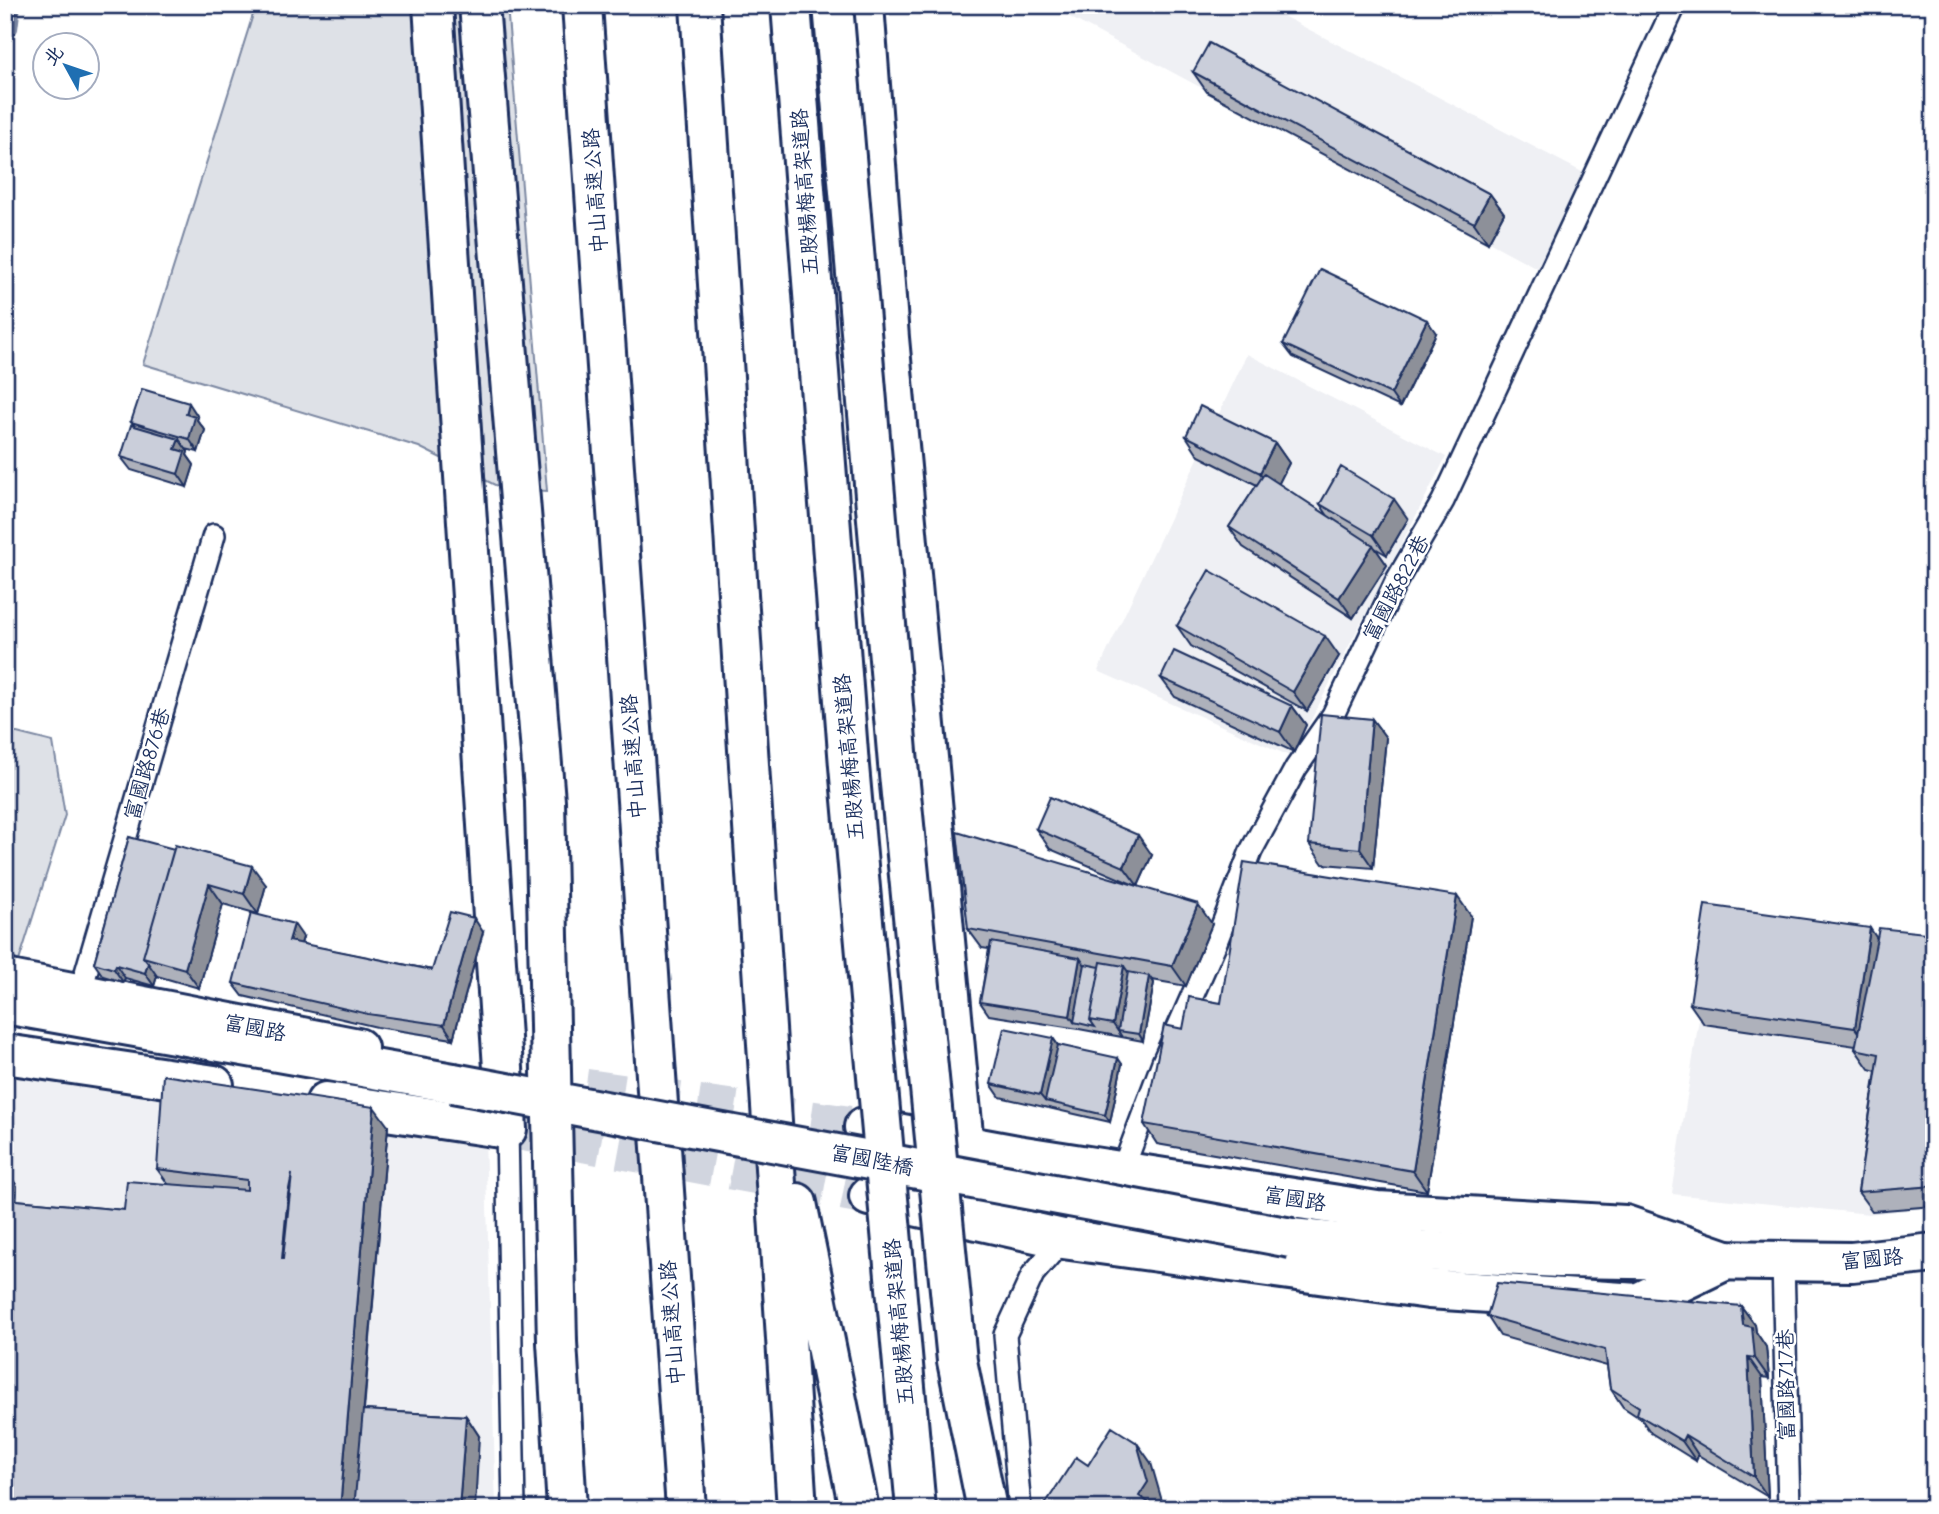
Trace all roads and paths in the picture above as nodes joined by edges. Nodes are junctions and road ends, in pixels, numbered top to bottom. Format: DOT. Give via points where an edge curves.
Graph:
graph roads {
  1 [pos="433,5"];
  2 [pos="479,5"];
  3 [pos="582,5"];
  4 [pos="700,5"];
  5 [pos="791,5"];
  6 [pos="834,5"];
  7 [pos="864,5"];
  8 [pos="1675,5"];
  9 [pos="214,535"];
  10 [pos="5,979"];
  11 [pos="80,993"];
  12 [pos="5,1004"];
  13 [pos="5,1018"];
  14 [pos="5,1054"];
  15 [pos="287,1054"];
  16 [pos="768,1057"];
  17 [pos="505,1076"];
  18 [pos="453,1083"];
  19 [pos="249,1091"];
  20 [pos="290,1097"];
  21 [pos="863,1126"];
  22 [pos="507,1129"];
  23 [pos="964,1145"];
  24 [pos="1122,1171"];
  25 [pos="869,1196"];
  26 [pos="962,1216"];
  27 [pos="1063,1238"];
  28 [pos="1291,1238"];
  29 [pos="1934,1253"];
  30 [pos="1726,1260"];
  31 [pos="1783,1261"];
  32 [pos="557,1342"];
  33 [pos="673,1349"];
  34 [pos="514,1509"];
  35 [pos="556,1509"];
  36 [pos="567,1509"];
  37 [pos="681,1509"];
  38 [pos="686,1509"];
  39 [pos="797,1509"];
  40 [pos="859,1509"];
  41 [pos="916,1509"];
  42 [pos="987,1509"];
  43 [pos="1020,1509"];
  44 [pos="1789,1509"];
  1 -- 17 [label="main road"];
  2 -- 32 [label="main road, bridge" via="545,801"];
  3 -- 33 [label="main road, 中山高速公路"];
  4 -- 16 [label="main road"];
  5 -- 41 [label="main road, 五股楊梅高架道路, bridge" via="849,766"];
  6 -- 42 [label="main road, bridge" via="898,764 957,1361"];
  7 -- 23 [label="main road" via="889,338"];
  8 -- 24 [label="lane, 富國路822巷" via="1444,501 1397,580 1333,715 1296,768 1251,850"];
  9 -- 11 [label="lane, 富國路876巷"];
  10 -- 11 [label="main road, 富國路"];
  11 -- 17 [label="main road, 富國路"];
  12 -- 15 [label="main road, 富國路"];
  13 -- 15 [label="main road, 富國路"];
  14 -- 19 [label="main road"];
  15 -- 18 [label="main road, 富國路"];
  16 -- 39 [label="main road"];
  16 -- 40 [label="main road"];
  17 -- 22 [label="main road"];
  18 -- 28 [label="main road, 富國陸橋, bridge"];
  20 -- 22 [label="main road"];
  21 -- 23 [label="main road, 富國路"];
  22 -- 34 [label="lane"];
  23 -- 24 [label="main road, 富國路"];
  23 -- 26 [label="main road"];
  24 -- 27 [label="lane"];
  24 -- 30 [label="main road, 富國路" via="1377,1211 1625,1225"];
  25 -- 26 [label="main road, 富國路"];
  26 -- 27 [label="main road, 富國路"];
  27 -- 30 [label="main road, 富國路" via="1429,1289 1637,1303"];
  27 -- 43 [label="lane" via="1033,1274 1005,1335"];
  28 -- 30 [label="main road, 富國路" via="1420,1251"];
  29 -- 31 [label="main road, 富國路" via="1852,1262"];
  30 -- 31 [label="main road, 富國路"];
  31 -- 44 [label="lane, 富國路717巷"];
  32 -- 35 [label="main road"];
  32 -- 36 [label="main road"];
  33 -- 37 [label="main road"];
  33 -- 38 [label="main road, 中山高速公路"];
}
